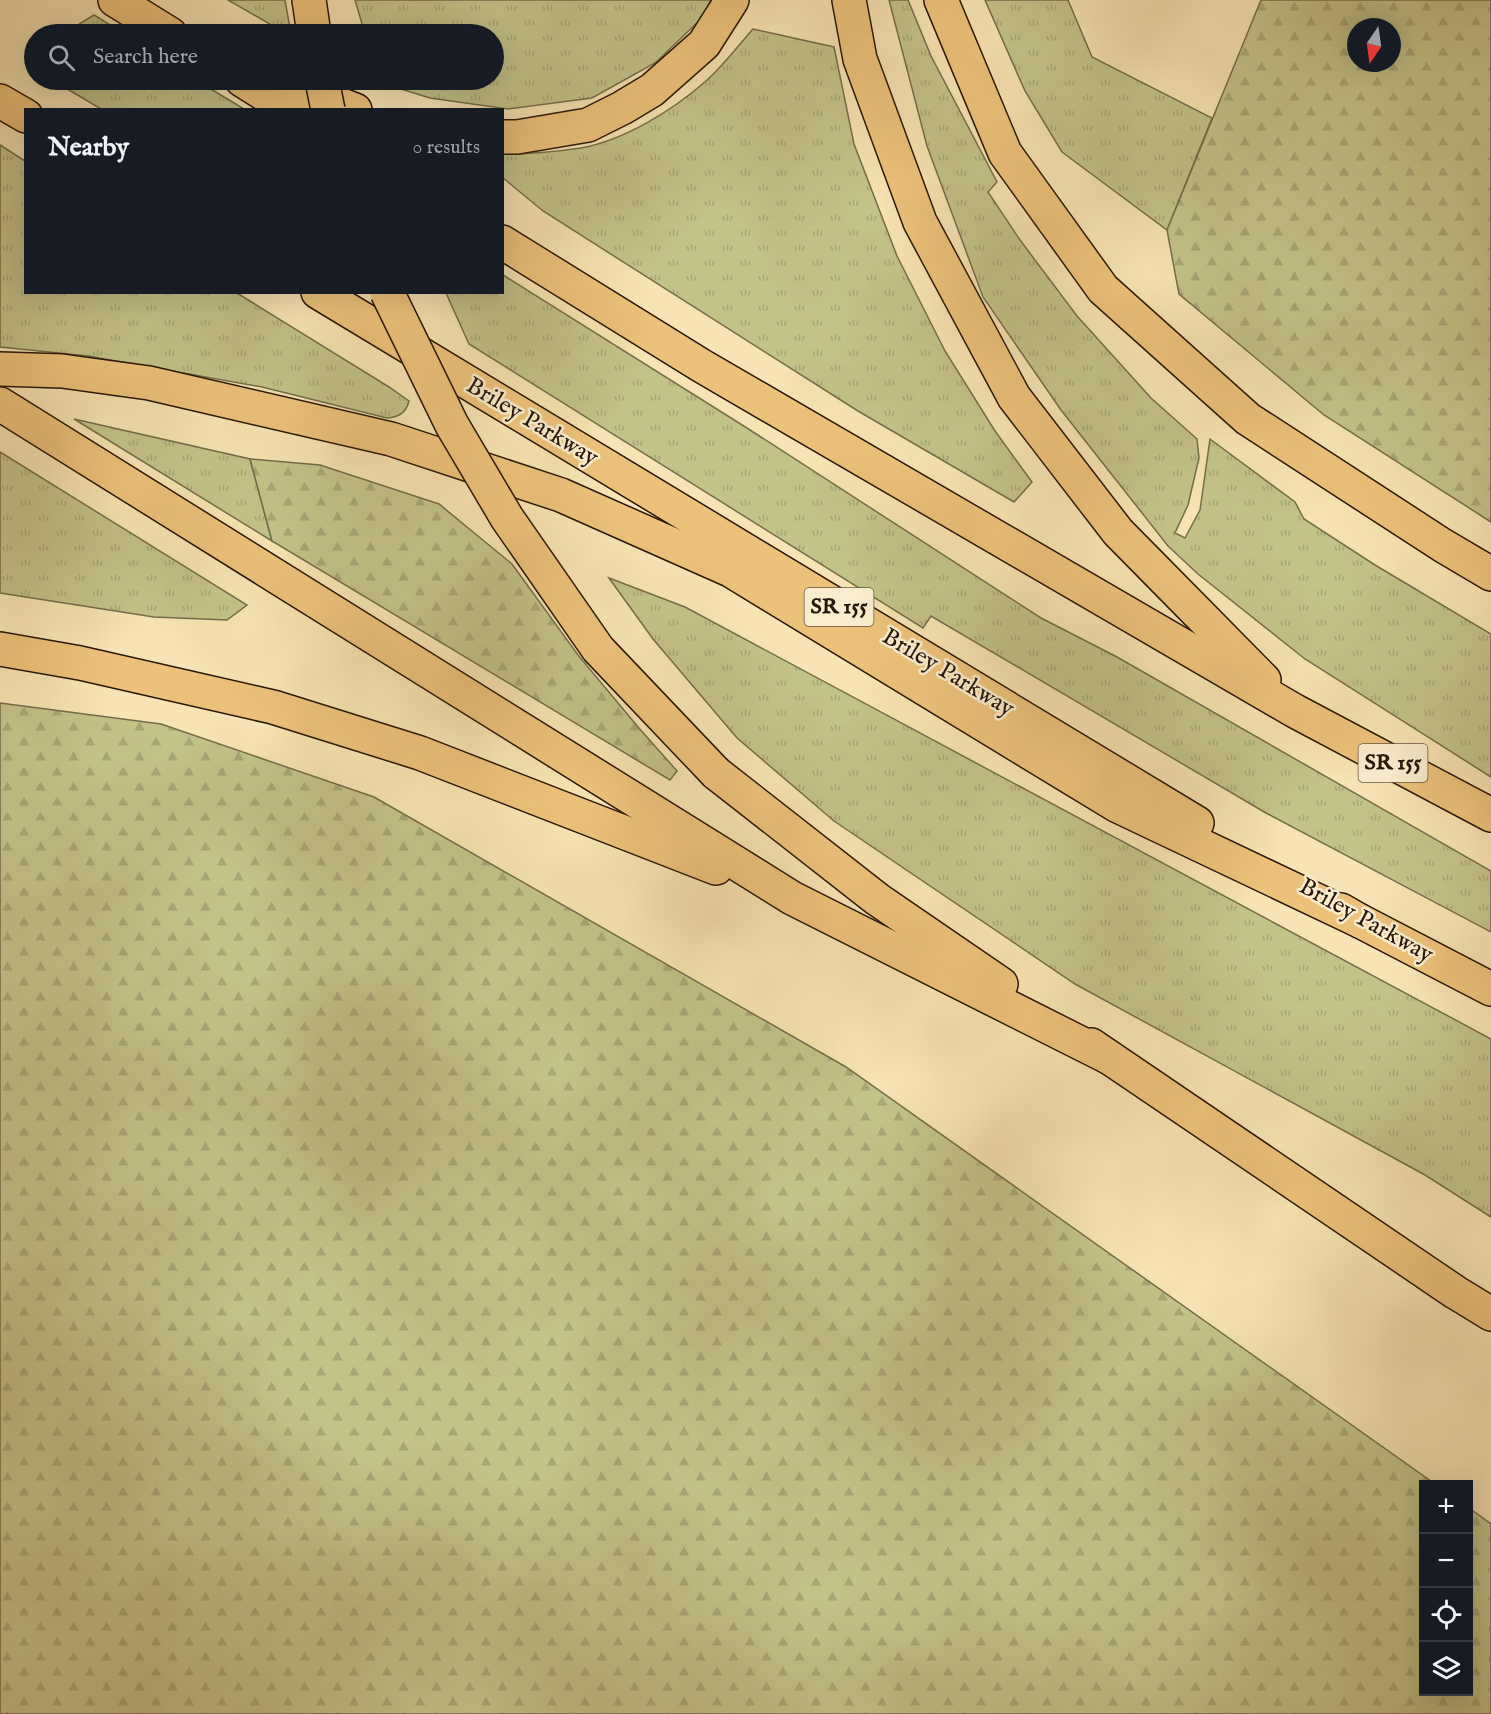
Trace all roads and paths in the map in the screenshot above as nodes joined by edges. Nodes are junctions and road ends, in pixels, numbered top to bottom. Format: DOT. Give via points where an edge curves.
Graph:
graph roads {
  1 [pos="309,0"];
  2 [pos="732,0"];
  3 [pos="849,0"];
  4 [pos="941,0"];
  5 [pos="116,1"];
  6 [pos="154,24"];
  7 [pos="313,24"];
  8 [pos="258,90"];
  9 [pos="304,90"];
  10 [pos="324,90"];
  11 [pos="0,101"];
  12 [pos="287,108"];
  13 [pos="328,108"];
  14 [pos="350,108"];
  15 [pos="24,115"];
  16 [pos="504,137"];
  17 [pos="504,243"];
  18 [pos="321,294"];
  19 [pos="388,294"];
  20 [pos="0,369"];
  21 [pos="0,404"];
  22 [pos="1491,574"];
  23 [pos="0,649"];
  24 [pos="1294,711"];
  25 [pos="1491,815"];
  26 [pos="792,897"];
  27 [pos="1359,921"];
  28 [pos="1491,988"];
  29 [pos="1110,1058"];
  30 [pos="1491,1314"];
  1 -- 7 [label="highway"];
  2 -- 16 [label="highway" via="704,44 652,90 588,125"];
  3 -- 24 [label="highway" via="860,59 920,222 1014,398 1118,532"];
  4 -- 22 [label="highway" via="1005,153 1103,289 1248,419"];
  5 -- 6 [label="highway"];
  8 -- 12 [label="highway"];
  9 -- 14 [label="highway"];
  10 -- 13 [label="highway, bridge"];
  11 -- 15 [label="highway"];
  17 -- 24 [label="highway, SR 155" via="702,366"];
  18 -- 27 [label="highway, Briley Parkway / SR 155"];
  19 -- 29 [label="highway, bridge" via="452,425 507,518 598,649 716,773 877,899"];
  20 -- 27 [label="highway" via="149,383 391,439 561,495 730,570 1116,805"];
  21 -- 26 [label="highway"];
  23 -- 26 [label="highway" via="273,707 420,753"];
  24 -- 25 [label="highway, SR 155"];
  26 -- 29 [label="highway"];
  27 -- 28 [label="highway, Briley Parkway / SR 155"];
  29 -- 30 [label="highway"];
}
